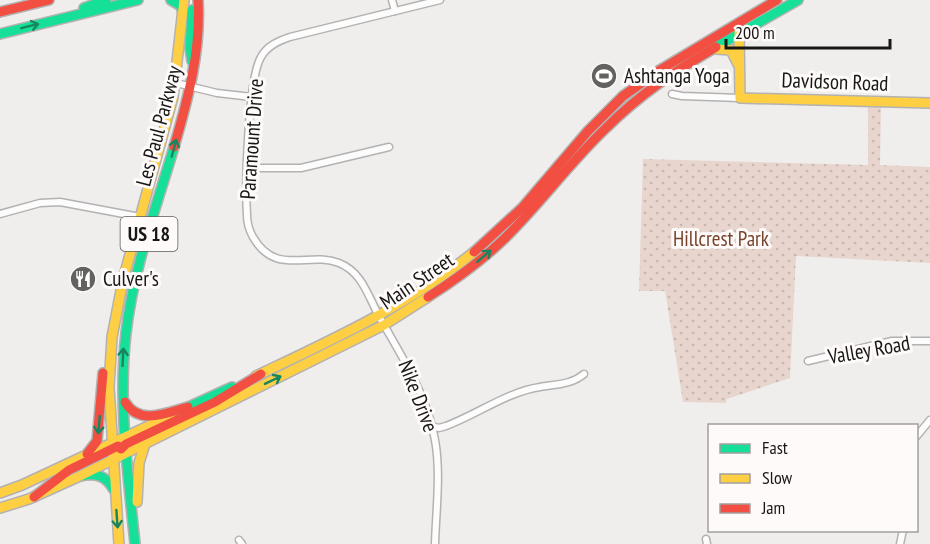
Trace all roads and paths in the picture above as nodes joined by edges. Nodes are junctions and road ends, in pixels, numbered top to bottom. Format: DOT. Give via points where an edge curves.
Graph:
graph roads {
  1 [pos="49,0"];
  2 [pos="106,0"];
  3 [pos="138,0"];
  4 [pos="171,0"];
  5 [pos="184,0"];
  6 [pos="192,0"];
  7 [pos="198,0"];
  8 [pos="205,0"];
  9 [pos="392,0"];
  10 [pos="440,0"];
  11 [pos="777,0"];
  12 [pos="798,0"];
  13 [pos="395,11"];
  14 [pos="0,12"];
  15 [pos="183,13"];
  16 [pos="60,19"];
  17 [pos="739,29"];
  18 [pos="0,34"];
  19 [pos="199,34"];
  20 [pos="714,50"];
  21 [pos="193,70"];
  22 [pos="740,72"];
  23 [pos="176,82"];
  24 [pos="189,87"];
  25 [pos="626,94"];
  26 [pos="672,94"];
  27 [pos="252,97"];
  28 [pos="740,98"];
  29 [pos="633,102"];
  30 [pos="930,103"];
  31 [pos="591,128"];
  32 [pos="599,135"];
  33 [pos="582,145"];
  34 [pos="389,147"];
  35 [pos="160,150"];
  36 [pos="248,168"];
  37 [pos="0,214"];
  38 [pos="140,218"];
  39 [pos="153,219"];
  40 [pos="462,261"];
  41 [pos="138,274"];
  42 [pos="439,290"];
  43 [pos="379,316"];
  44 [pos="384,325"];
  45 [pos="930,341"];
  46 [pos="111,353"];
  47 [pos="808,361"];
  48 [pos="261,374"];
  49 [pos="584,374"];
  50 [pos="122,394"];
  51 [pos="188,407"];
  52 [pos="930,420"];
  53 [pos="431,426"];
  54 [pos="918,434"];
  55 [pos="145,444"];
  56 [pos="120,446"];
  57 [pos="87,454"];
  58 [pos="65,464"];
  59 [pos="80,476"];
  60 [pos="2,492"];
  61 [pos="116,495"];
  62 [pos="30,499"];
  63 [pos="0,508"];
  64 [pos="119,544"];
  65 [pos="137,544"];
  66 [pos="435,544"];
  1 -- 14 [label="main road"];
  2 -- 16 [label="main road"];
  3 -- 16 [label="main road"];
  4 -- 15 [label="main road" via="181,6"];
  5 -- 15 [label="main road, Les Paul Parkway / US 18"];
  6 -- 21 [label="main road"];
  7 -- 19 [label="main road, Les Paul Parkway"];
  8 -- 19 [label="main road, US 18"];
  9 -- 13 [label="street"];
  10 -- 13 [label="street, Paramount Drive"];
  11 -- 17 [label="main road, Main Street"];
  12 -- 17 [label="main road, Main Street"];
  13 -- 27 [label="street, Paramount Drive" via="275,43 258,63"];
  15 -- 23 [label="main road, Les Paul Parkway / US 18"];
  18 -- 16 [label="main road, one-way"];
  17 -- 20 [label="main road, Main Street"];
  17 -- 22 [label="main road"];
  17 -- 25 [label="main road, Main Street" via="672,63"];
  19 -- 21 [label="main road, Les Paul Parkway / US 18"];
  20 -- 22 [label="main road" via="730,50"];
  20 -- 29 [label="main road, Main Street" via="671,74"];
  21 -- 24 [label="main road, Les Paul Parkway / US 18"];
  22 -- 28 [label="main road"];
  23 -- 24 [label="street"];
  23 -- 35 [label="main road, Les Paul Parkway / US 18"];
  24 -- 27 [label="street"];
  39 -- 24 [label="main road, Les Paul Parkway / US 18, one-way"];
  25 -- 29 [label="main road"];
  25 -- 31 [label="main road, Main Street"];
  26 -- 28 [label="street, Davidson Road"];
  27 -- 36 [label="street, Paramount Drive"];
  28 -- 30 [label="main road, Davidson Road"];
  29 -- 32 [label="main road, Main Street"];
  31 -- 32 [label="main road"];
  31 -- 33 [label="main road, Main Street"];
  32 -- 33 [label="main road, Main Street"];
  33 -- 40 [label="main road, Main Street" via="534,196"];
  42 -- 33 [label="main road, Main Street, one-way" via="506,237"];
  34 -- 36 [label="street" via="301,168"];
  35 -- 38 [label="main road, Les Paul Parkway / US 18"];
  35 -- 39 [label="main road" via="147,206"];
  36 -- 43 [label="street, Paramount Drive" via="247,215 249,229 259,245 283,260 328,260 345,266 366,289"];
  37 -- 38 [label="street" via="60,202"];
  38 -- 41 [label="main road" via="144,230 135,261"];
  38 -- 46 [label="main road, Les Paul Parkway / US 18" via="119,293"];
  39 -- 41 [label="main road, Les Paul Parkway / US 18"];
  40 -- 42 [label="main road" via="439,284"];
  40 -- 43 [label="main road, Main Street"];
  50 -- 41 [label="main road, Les Paul Parkway / US 18, one-way" via="126,330"];
  42 -- 44 [label="main road, Main Street"];
  43 -- 44 [label="street, Paramount Drive"];
  43 -- 48 [label="main road, Main Street"];
  44 -- 53 [label="street, Nike Drive" via="419,390"];
  55 -- 44 [label="main road, Main Street, one-way"];
  45 -- 47 [label="street, Valley Road" via="879,344"];
  46 -- 56 [label="main road, Les Paul Parkway / US 18" via="109,387"];
  46 -- 57 [label="main road, one-way" via="104,370 97,441"];
  48 -- 51 [label="main road, Main Street"];
  48 -- 56 [label="main road" via="214,402"];
  49 -- 53 [label="street" via="574,382 520,392 446,426"];
  50 -- 51 [label="main road" via="128,410 136,416"];
  50 -- 56 [label="main road, Les Paul Parkway / US 18"];
  51 -- 56 [label="main road, Main Street"];
  52 -- 54 [label="street"];
  53 -- 66 [label="street, Nike Drive" via="437,456"];
  55 -- 56 [label="main road, Main Street"];
  55 -- 65 [label="main road" via="137,483"];
  56 -- 57 [label="main road, Main Street"];
  56 -- 59 [label="main road, Main Street"];
  56 -- 61 [label="main road, Les Paul Parkway / US 18"];
  56 -- 62 [label="main road" via="69,470"];
  56 -- 65 [label="main road, Les Paul Parkway / US 18"];
  57 -- 58 [label="main road, Main Street"];
  58 -- 60 [label="main road, Main Street"];
  58 -- 62 [label="main road" via="26,488 24,494"];
  59 -- 61 [label="main road" via="104,476"];
  59 -- 62 [label="main road, Main Street"];
  60 -- 62 [label="main road"];
  61 -- 64 [label="main road, Les Paul Parkway / US 18, one-way"];
  62 -- 63 [label="main road, Main Street"];
}
